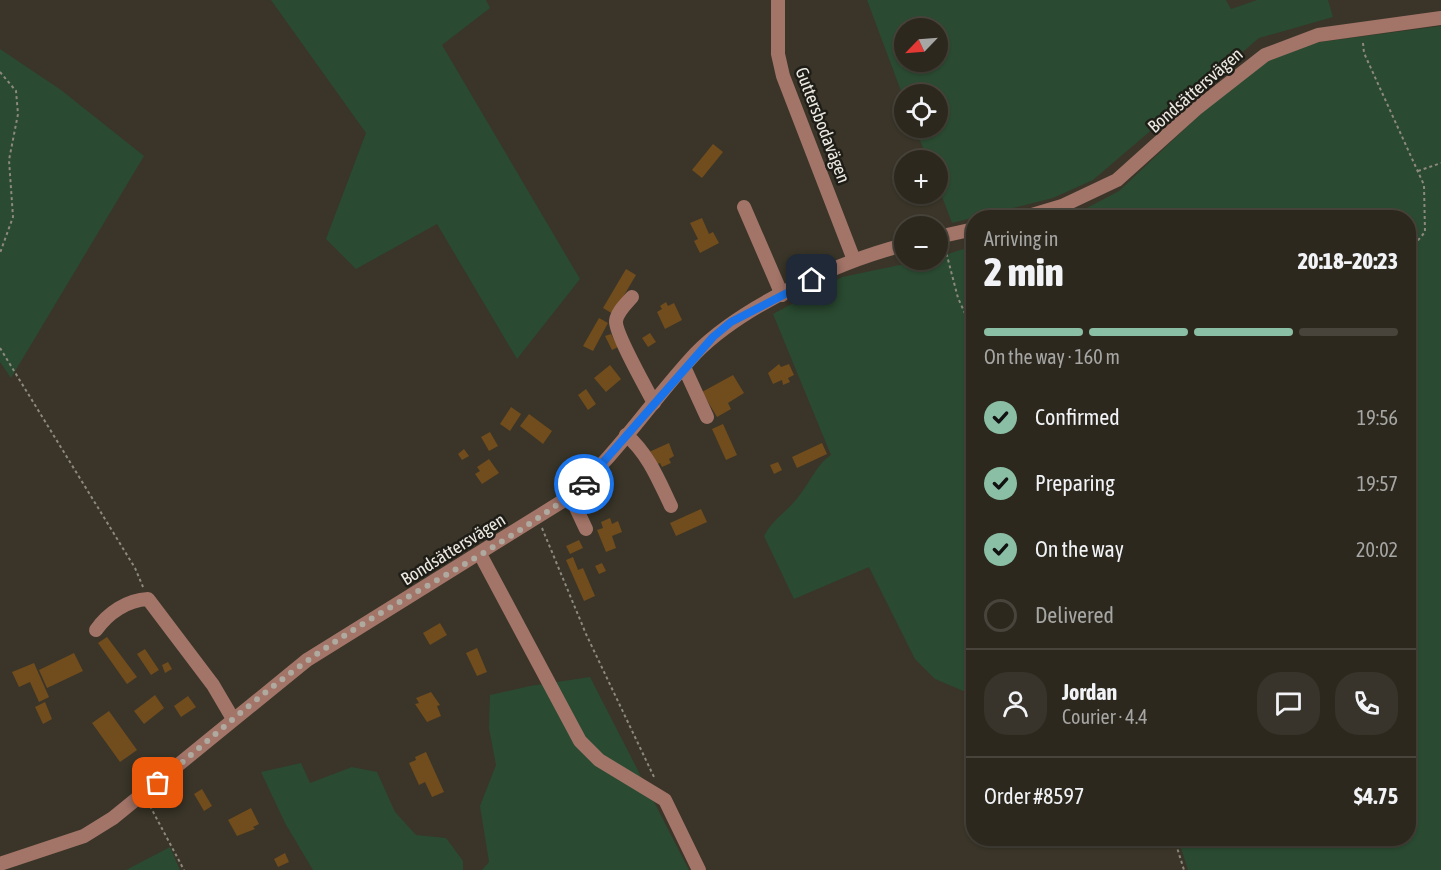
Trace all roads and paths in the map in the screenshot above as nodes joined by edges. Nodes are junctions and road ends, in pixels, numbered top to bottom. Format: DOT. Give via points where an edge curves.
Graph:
graph roads {
  1 [pos="778,0"];
  2 [pos="1441,18"];
  3 [pos="1360,28"];
  4 [pos="0,72"];
  5 [pos="1441,163"];
  6 [pos="1418,171"];
  7 [pos="744,207"];
  8 [pos="1049,210"];
  9 [pos="966,232"];
  10 [pos="948,235"];
  11 [pos="1416,243"];
  12 [pos="894,248"];
  13 [pos="0,253"];
  14 [pos="854,260"];
  15 [pos="948,267"];
  16 [pos="782,295"];
  17 [pos="632,297"];
  18 [pos="966,313"];
  19 [pos="0,348"];
  20 [pos="684,367"];
  21 [pos="654,403"];
  22 [pos="707,417"];
  23 [pos="626,435"];
  24 [pos="570,495"];
  25 [pos="671,506"];
  26 [pos="537,517"];
  27 [pos="586,529"];
  28 [pos="480,554"];
  29 [pos="148,599"];
  30 [pos="96,630"];
  31 [pos="233,718"];
  32 [pos="655,780"];
  33 [pos="145,794"];
  34 [pos="1176,846"];
  35 [pos="0,864"];
  36 [pos="184,870"];
  37 [pos="699,870"];
  38 [pos="1184,870"];
  1 -- 14 [label="street, Guttersbodavägen" via="778,54 783,76"];
  2 -- 3 [label="street, Bondsättersvägen"];
  3 -- 6 [label="path" via="1364,53"];
  3 -- 8 [label="street, Bondsättersvägen" via="1318,35 1265,55 1212,95 1117,180"];
  4 -- 13 [label="path" via="16,91 18,114 9,160 13,217"];
  5 -- 6 [label="path"];
  6 -- 11 [label="path" via="1425,194 1425,232"];
  7 -- 16 [label="street"];
  9 -- 10 [label="street"];
  12 -- 14 [label="street, Bondsättersvägen"];
  14 -- 16 [label="street, Bondsättersvägen"];
  15 -- 18 [label="path"];
  16 -- 20 [label="street, Bondsättersvägen" via="731,322"];
  17 -- 21 [label="street" via="622,308 617,328"];
  19 -- 29 [label="path" via="135,568"];
  20 -- 21 [label="street, Bondsättersvägen"];
  20 -- 22 [label="street"];
  21 -- 23 [label="street, Bondsättersvägen"];
  23 -- 24 [label="street, Bondsättersvägen"];
  23 -- 25 [label="street" via="649,462"];
  24 -- 26 [label="street, Bondsättersvägen"];
  24 -- 27 [label="street"];
  26 -- 28 [label="street, Bondsättersvägen"];
  26 -- 32 [label="path" via="586,634"];
  28 -- 31 [label="street, Bondsättersvägen" via="307,660"];
  28 -- 37 [label="street" via="580,741 600,760 665,800"];
  29 -- 30 [label="street" via="120,608 104,618"];
  29 -- 31 [label="street"];
  31 -- 33 [label="street, Bondsättersvägen"];
  33 -- 35 [label="street, Bondsättersvägen" via="84,836"];
  33 -- 36 [label="path"];
  34 -- 38 [label="path"];
}
